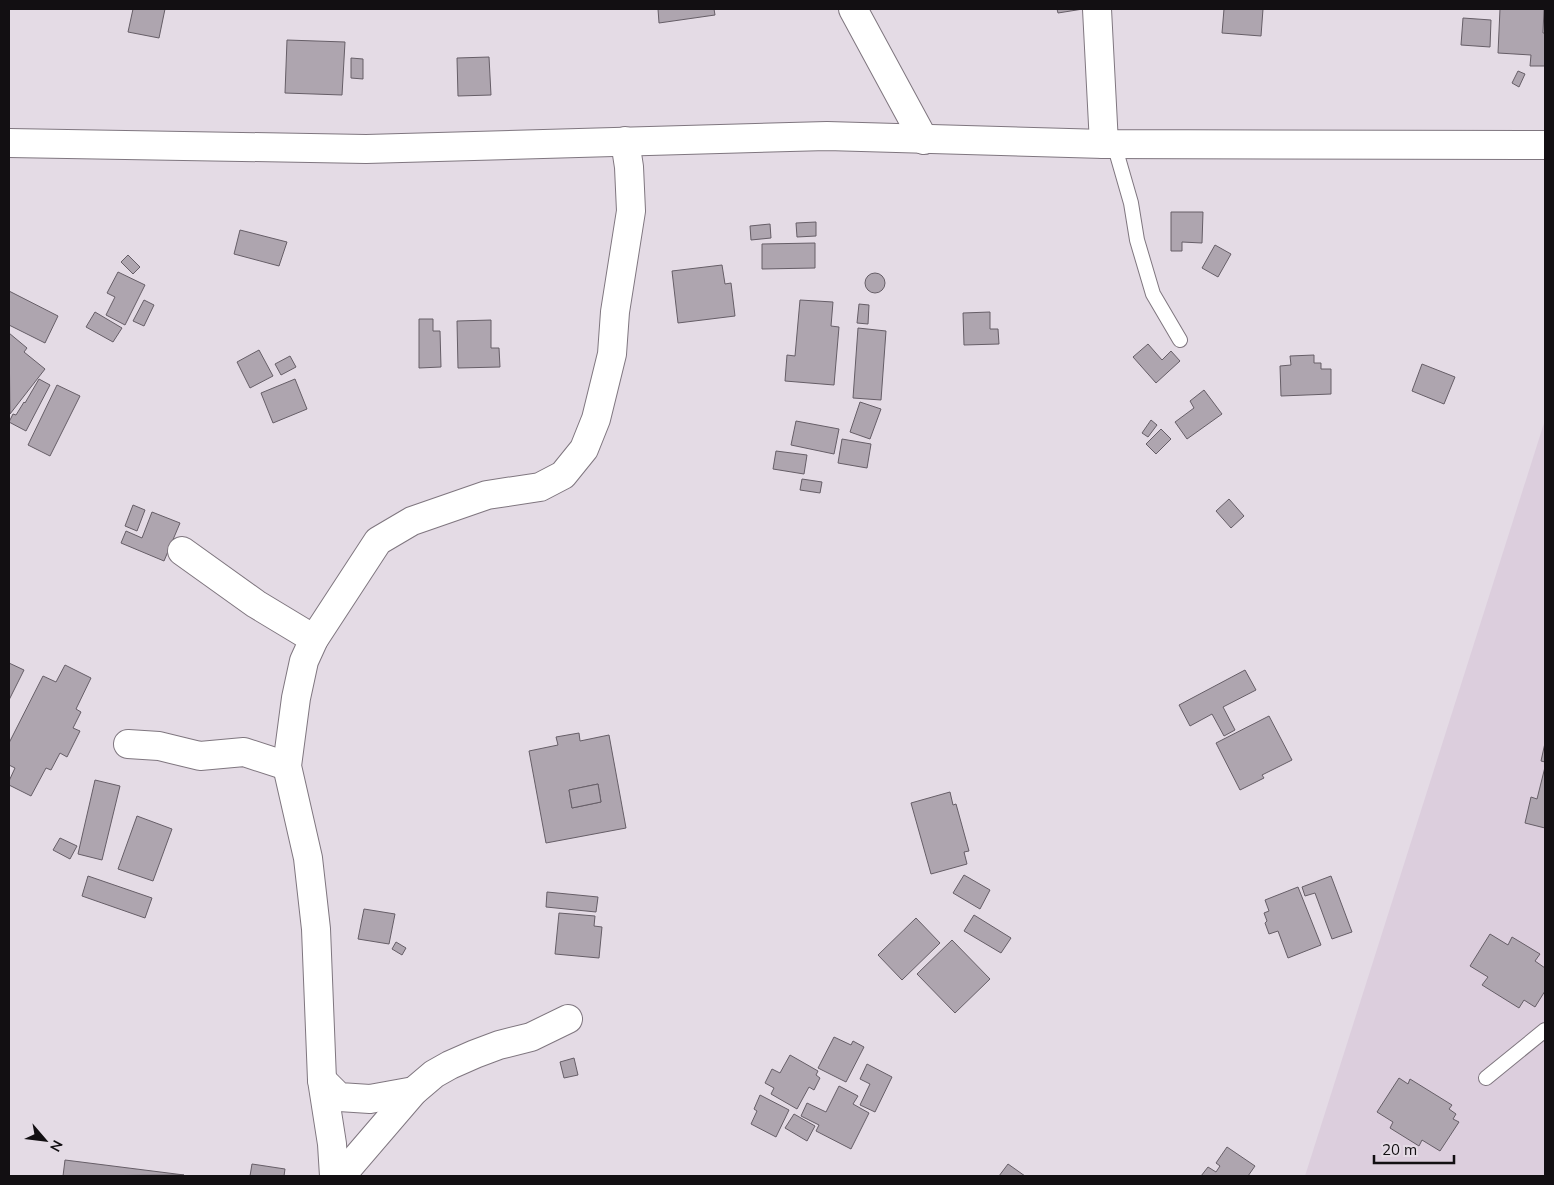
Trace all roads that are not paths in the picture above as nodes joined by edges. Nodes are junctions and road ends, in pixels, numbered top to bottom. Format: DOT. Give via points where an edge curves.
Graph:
graph roads {
  1 [pos="853,9"];
  2 [pos="1097,9"];
  3 [pos="625,140"];
  4 [pos="924,140"];
  5 [pos="9,143"];
  6 [pos="1109,144"];
  7 [pos="1545,145"];
  8 [pos="1180,340"];
  9 [pos="182,551"];
  10 [pos="314,639"];
  11 [pos="128,744"];
  12 [pos="286,766"];
  13 [pos="568,1019"];
  14 [pos="1545,1030"];
  15 [pos="1486,1078"];
  16 [pos="322,1080"];
  17 [pos="414,1091"];
  18 [pos="334,1176"];
  19 [pos="342,1176"];
  1 -- 4 [label="street"];
  2 -- 6 [label="street"];
  3 -- 4 [label="street" via="827,136"];
  3 -- 5 [label="street" via="366,149"];
  3 -- 10 [label="street" via="631,211 614,312 612,354 596,420 584,449 563,476 540,487 487,495 412,521 378,541"];
  4 -- 6 [label="street"];
  6 -- 7 [label="street"];
  6 -- 8 [label="lane" via="1131,203 1137,240 1153,294"];
  9 -- 10 [label="street" via="256,604"];
  10 -- 12 [label="street" via="304,661"];
  11 -- 12 [label="street" via="159,746 200,756 244,752"];
  12 -- 16 [label="street" via="308,858 316,929"];
  13 -- 17 [label="street" via="531,1037 499,1045 450,1065"];
  14 -- 15 [label="lane"];
  16 -- 17 [label="street" via="339,1097 370,1099"];
  16 -- 18 [label="street"];
  17 -- 19 [label="street"];
}
